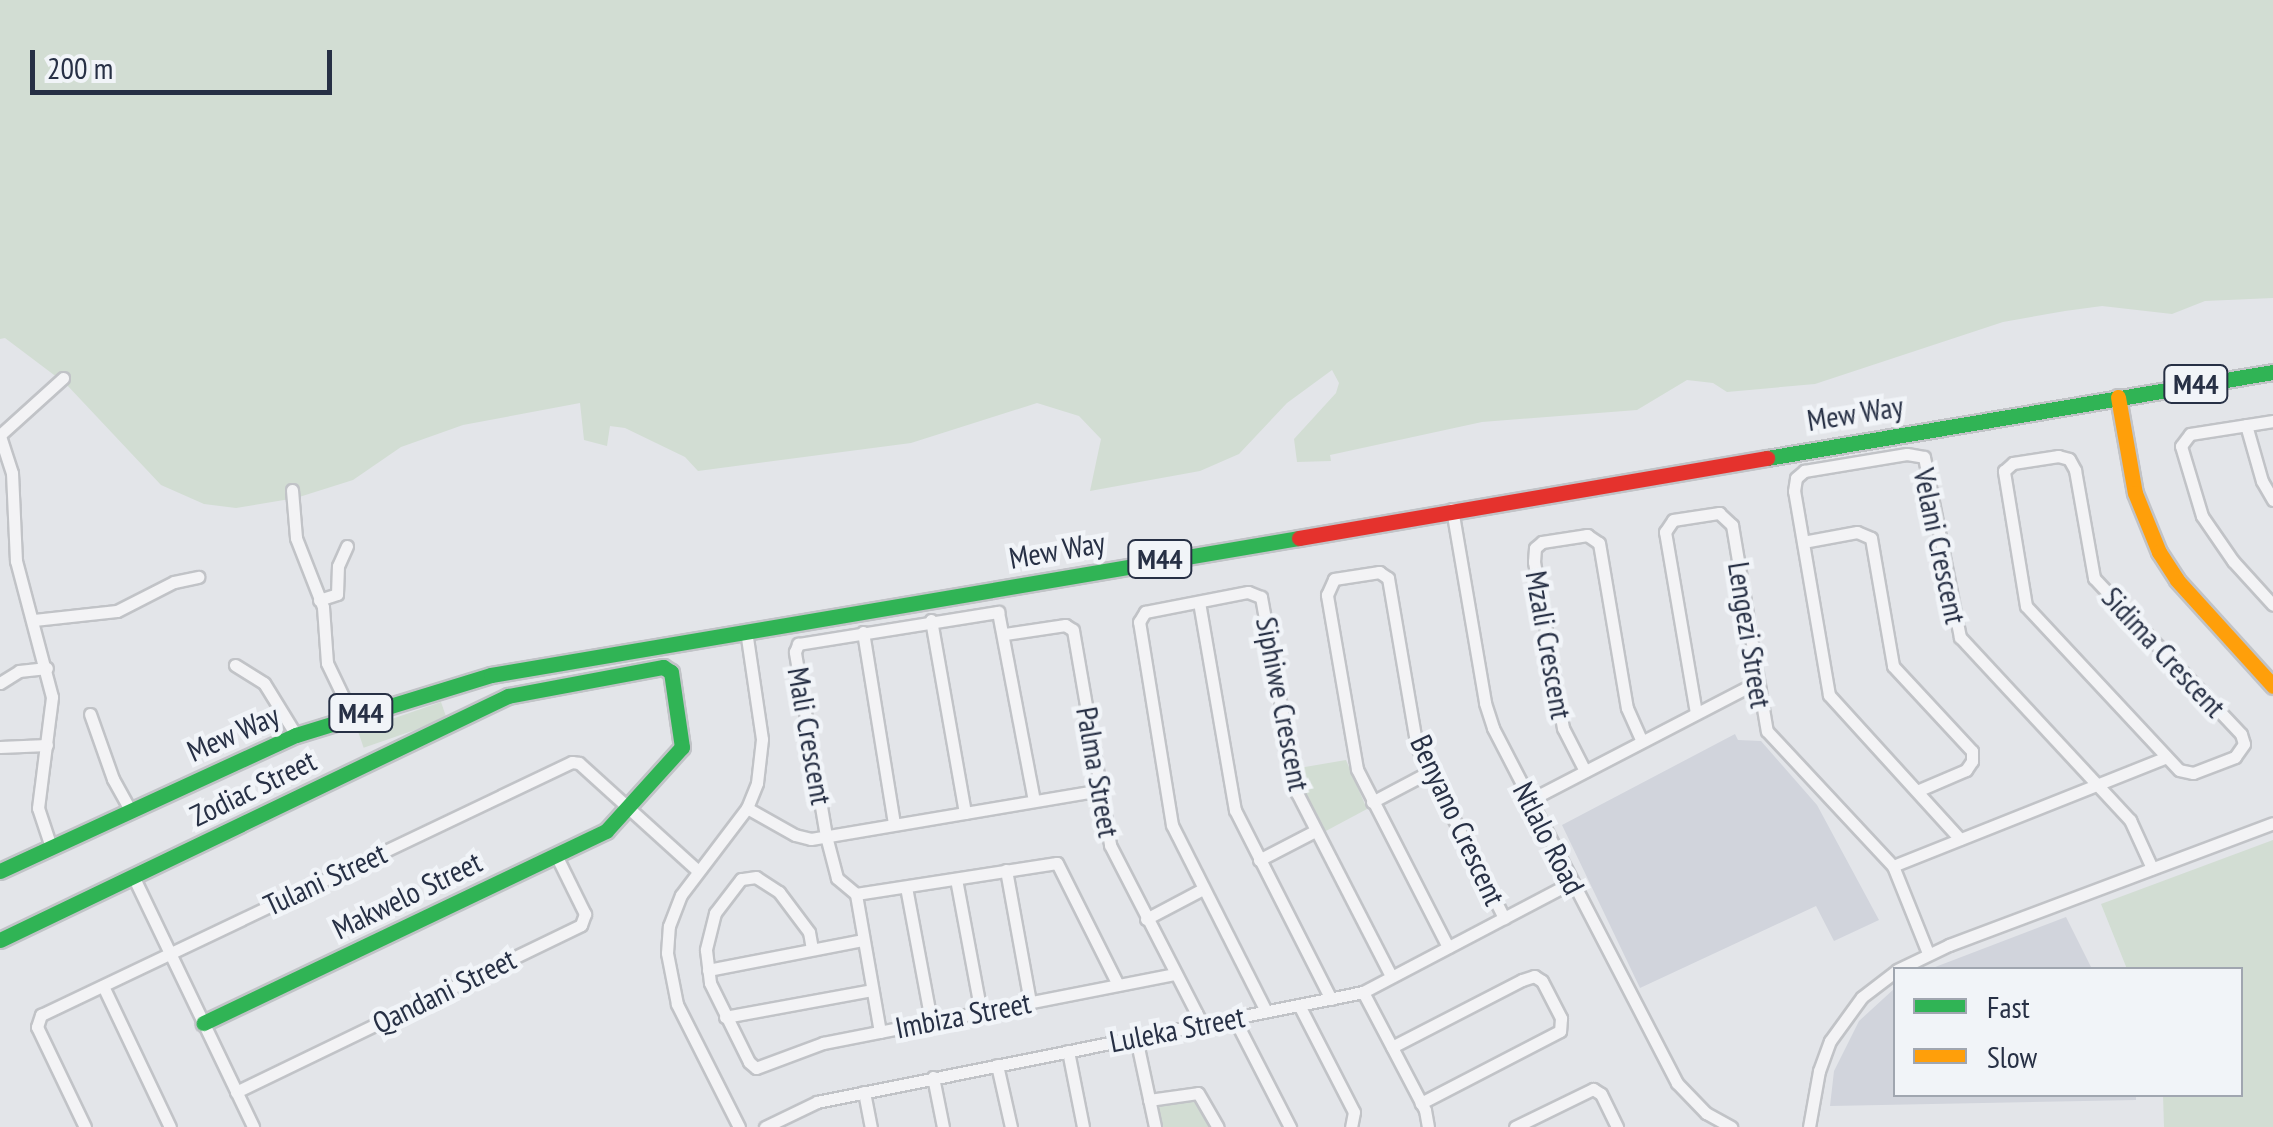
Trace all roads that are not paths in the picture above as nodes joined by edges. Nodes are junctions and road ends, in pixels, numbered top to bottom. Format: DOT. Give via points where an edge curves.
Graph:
graph roads {
  1 [pos="2273,372"];
  2 [pos="63,378"];
  3 [pos="2118,397"];
  4 [pos="2273,420"];
  5 [pos="2246,425"];
  6 [pos="292,490"];
  7 [pos="2273,500"];
  8 [pos="1452,509"];
  9 [pos="1803,542"];
  10 [pos="347,546"];
  11 [pos="198,577"];
  12 [pos="320,600"];
  13 [pos="1199,602"];
  14 [pos="2273,605"];
  15 [pos="34,620"];
  16 [pos="931,620"];
  17 [pos="746,630"];
  18 [pos="863,632"];
  19 [pos="1005,634"];
  20 [pos="235,665"];
  21 [pos="47,668"];
  22 [pos="1758,682"];
  23 [pos="0,683"];
  24 [pos="2273,686"];
  25 [pos="90,714"];
  26 [pos="1696,714"];
  27 [pos="352,715"];
  28 [pos="296,735"];
  29 [pos="1642,741"];
  30 [pos="47,745"];
  31 [pos="0,748"];
  32 [pos="2165,758"];
  33 [pos="1585,771"];
  34 [pos="1429,772"];
  35 [pos="2097,786"];
  36 [pos="1102,790"];
  37 [pos="1917,791"];
  38 [pos="1530,800"];
  39 [pos="1034,801"];
  40 [pos="1372,802"];
  41 [pos="629,807"];
  42 [pos="748,808"];
  43 [pos="130,810"];
  44 [pos="964,813"];
  45 [pos="2273,823"];
  46 [pos="894,824"];
  47 [pos="1316,830"];
  48 [pos="826,836"];
  49 [pos="1960,839"];
  50 [pos="51,847"];
  51 [pos="556,855"];
  52 [pos="1260,860"];
  53 [pos="1893,866"];
  54 [pos="2152,868"];
  55 [pos="696,869"];
  56 [pos="1006,870"];
  57 [pos="0,871"];
  58 [pos="133,876"];
  59 [pos="956,879"];
  60 [pos="1572,883"];
  61 [pos="906,887"];
  62 [pos="1203,889"];
  63 [pos="856,894"];
  64 [pos="1504,918"];
  65 [pos="1146,919"];
  66 [pos="0,940"];
  67 [pos="862,940"];
  68 [pos="1448,947"];
  69 [pos="812,949"];
  70 [pos="1928,953"];
  71 [pos="169,954"];
  72 [pos="1902,967"];
  73 [pos="708,970"];
  74 [pos="1893,972"];
  75 [pos="1175,974"];
  76 [pos="1391,976"];
  77 [pos="1118,985"];
  78 [pos="103,986"];
  79 [pos="872,990"];
  80 [pos="1364,992"];
  81 [pos="1331,999"];
  82 [pos="1030,1002"];
  83 [pos="1299,1005"];
  84 [pos="981,1012"];
  85 [pos="1266,1012"];
  86 [pos="726,1017"];
  87 [pos="1234,1018"];
  88 [pos="931,1022"];
  89 [pos="203,1023"];
  90 [pos="1202,1024"];
  91 [pos="880,1032"];
  92 [pos="1136,1038"];
  93 [pos="1392,1047"];
  94 [pos="1068,1051"];
  95 [pos="997,1065"];
  96 [pos="933,1078"];
  97 [pos="236,1092"];
  98 [pos="864,1092"];
  99 [pos="1150,1100"];
  100 [pos="1421,1103"];
  101 [pos="84,1127"];
  102 [pos="170,1127"];
  103 [pos="253,1127"];
  104 [pos="740,1127"];
  105 [pos="765,1127"];
  106 [pos="871,1127"];
  107 [pos="943,1127"];
  108 [pos="1011,1127"];
  109 [pos="1084,1127"];
  110 [pos="1155,1127"];
  111 [pos="1218,1127"];
  112 [pos="1290,1127"];
  113 [pos="1351,1127"];
  114 [pos="1428,1127"];
  115 [pos="1515,1127"];
  116 [pos="1618,1127"];
  117 [pos="1731,1127"];
  118 [pos="1809,1127"];
  1 -- 3 [label="main road, Mew Way / M44"];
  2 -- 15 [label="street" via="0,435 12,472 16,561"];
  3 -- 8 [label="main road, Mew Way / M44"];
  3 -- 24 [label="main road" via="2135,493 2160,552 2177,580"];
  4 -- 5 [label="street"];
  5 -- 7 [label="street"];
  5 -- 14 [label="street" via="2190,434 2182,452 2208,526"];
  6 -- 12 [label="street" via="296,538"];
  8 -- 17 [label="main road, Mew Way / M44"];
  8 -- 38 [label="street, Ntlalo Road" via="1485,703"];
  9 -- 35 [label="street, Velani Crescent" via="1794,492 1800,474 1907,454 1924,457 1960,637"];
  9 -- 37 [label="street, Velani Crescent" via="1829,695"];
  9 -- 37 [label="street" via="1857,532 1870,538 1893,666 1972,750 1966,770"];
  10 -- 12 [label="street" via="337,594"];
  11 -- 15 [label="street" via="117,611"];
  12 -- 27 [label="street" via="327,663"];
  13 -- 47 [label="street, Siphiwe Crescent" via="1248,592 1261,597 1294,786"];
  13 -- 52 [label="street" via="1232,800"];
  13 -- 62 [label="street, Siphiwe Crescent" via="1145,612 1138,622 1172,826"];
  15 -- 21 [label="street"];
  16 -- 18 [label="street, Mali Crescent"];
  16 -- 19 [label="street, Mali Crescent" via="994,610"];
  16 -- 44 [label="street"];
  17 -- 27 [label="main road, Mew Way / M44" via="491,675"];
  17 -- 42 [label="street" via="762,739"];
  18 -- 46 [label="street"];
  18 -- 48 [label="street, Mali Crescent" via="803,642 796,652"];
  19 -- 36 [label="street, Palma Street" via="1066,625 1073,630"];
  19 -- 39 [label="street"];
  20 -- 28 [label="street" via="264,682"];
  21 -- 23 [label="street" via="20,671"];
  21 -- 30 [label="street"];
  22 -- 26 [label="street"];
  22 -- 26 [label="street, Lengezi Street" via="1729,519 1712,513 1674,520 1666,540"];
  22 -- 53 [label="street, Lengezi Street" via="1771,737"];
  25 -- 43 [label="street"];
  26 -- 29 [label="street"];
  27 -- 28 [label="main road, Mew Way / M44"];
  28 -- 43 [label="main road, Mew Way / M44"];
  29 -- 33 [label="street"];
  29 -- 33 [label="street, Mzali Crescent" via="1627,708 1599,543 1588,535 1542,542 1534,562 1563,728"];
  30 -- 31 [label="street"];
  30 -- 50 [label="street" via="38,808"];
  32 -- 32 [label="street, Sidima Crescent" via="2193,773 2240,754 2244,740 2094,578 2069,459 2008,466 2004,488 2026,606"];
  32 -- 35 [label="street"];
  33 -- 38 [label="street"];
  34 -- 40 [label="street"];
  34 -- 40 [label="street, Benyano Crescent" via="1417,747 1388,578 1379,572 1334,579 1327,594 1353,750"];
  34 -- 64 [label="street, Benyano Crescent"];
  35 -- 49 [label="street"];
  35 -- 54 [label="street, Velani Crescent" via="2134,826"];
  36 -- 39 [label="street"];
  36 -- 65 [label="street, Palma Street" via="1113,853"];
  37 -- 49 [label="street, Velani Crescent"];
  38 -- 60 [label="street, Ntlalo Road"];
  39 -- 44 [label="street"];
  40 -- 68 [label="street, Benyano Crescent"];
  41 -- 51 [label="main road, Makwelo Street" via="606,831"];
  41 -- 55 [label="street, Tulani Street"];
  41 -- 58 [label="main road, Zodiac Street" via="682,747 672,674 665,667 508,696"];
  41 -- 71 [label="street, Tulani Street" via="572,762"];
  42 -- 48 [label="street" via="794,835"];
  42 -- 55 [label="street"];
  43 -- 50 [label="main road, Mew Way / M44"];
  44 -- 46 [label="street"];
  45 -- 54 [label="street"];
  46 -- 48 [label="street"];
  47 -- 52 [label="street"];
  47 -- 76 [label="street, Siphiwe Crescent"];
  48 -- 63 [label="street, Mali Crescent" via="837,878"];
  49 -- 53 [label="street"];
  50 -- 57 [label="main road, Mew Way / M44"];
  51 -- 89 [label="main road, Makwelo Street"];
  51 -- 97 [label="street, Qandani Street" via="585,914 581,924"];
  52 -- 81 [label="street"];
  53 -- 70 [label="street, Lengezi Street"];
  54 -- 70 [label="street"];
  55 -- 104 [label="street" via="669,926 669,978"];
  56 -- 59 [label="street"];
  56 -- 77 [label="street" via="1057,863"];
  56 -- 82 [label="street"];
  58 -- 66 [label="main road, Zodiac Street"];
  58 -- 71 [label="street"];
  59 -- 61 [label="street"];
  59 -- 84 [label="street"];
  60 -- 64 [label="street, Luleka Street"];
  60 -- 117 [label="street, Ntlalo Road" via="1677,1083"];
  61 -- 63 [label="street"];
  61 -- 88 [label="street"];
  62 -- 65 [label="street"];
  62 -- 85 [label="street, Siphiwe Crescent"];
  63 -- 67 [label="street, Mali Crescent"];
  64 -- 68 [label="street, Luleka Street"];
  65 -- 75 [label="street, Palma Street"];
  67 -- 69 [label="street"];
  67 -- 79 [label="street, Mali Crescent"];
  68 -- 76 [label="street, Luleka Street"];
  69 -- 73 [label="street"];
  69 -- 73 [label="street" via="809,932 779,892 748,877 715,913"];
  70 -- 72 [label="street"];
  71 -- 78 [label="street, Tulani Street"];
  71 -- 89 [label="street"];
  73 -- 86 [label="street"];
  74 -- 118 [label="street" via="1854,1005 1830,1042"];
  75 -- 77 [label="street, Imbiza Street"];
  75 -- 90 [label="street, Palma Street"];
  76 -- 80 [label="street, Luleka Street"];
  77 -- 82 [label="street, Imbiza Street"];
  78 -- 101 [label="street, Tulani Street" via="37,1021"];
  78 -- 102 [label="street"];
  79 -- 86 [label="street"];
  79 -- 91 [label="street, Mali Crescent"];
  80 -- 81 [label="street, Luleka Street"];
  80 -- 93 [label="street"];
  81 -- 83 [label="street, Luleka Street"];
  82 -- 84 [label="street, Imbiza Street"];
  83 -- 85 [label="street, Luleka Street"];
  83 -- 113 [label="street" via="1354,1112"];
  84 -- 88 [label="street, Imbiza Street"];
  85 -- 87 [label="street, Luleka Street"];
  86 -- 91 [label="street, Imbiza Street" via="756,1068 802,1048"];
  87 -- 90 [label="street, Luleka Street"];
  87 -- 112 [label="street"];
  88 -- 91 [label="street, Imbiza Street"];
  89 -- 97 [label="street"];
  90 -- 92 [label="street, Luleka Street"];
  92 -- 94 [label="street, Luleka Street"];
  92 -- 99 [label="street"];
  93 -- 100 [label="street"];
  93 -- 100 [label="street" via="1522,980 1542,981 1561,1018 1560,1031"];
  94 -- 95 [label="street, Luleka Street"];
  94 -- 109 [label="street"];
  95 -- 96 [label="street, Luleka Street"];
  95 -- 108 [label="street"];
  96 -- 98 [label="street, Luleka Street"];
  96 -- 107 [label="street"];
  97 -- 103 [label="street"];
  98 -- 105 [label="street, Luleka Street" via="816,1102"];
  98 -- 106 [label="street"];
  99 -- 110 [label="street"];
  99 -- 111 [label="street" via="1198,1093"];
  100 -- 114 [label="street"];
  115 -- 116 [label="street" via="1593,1089"];
}
